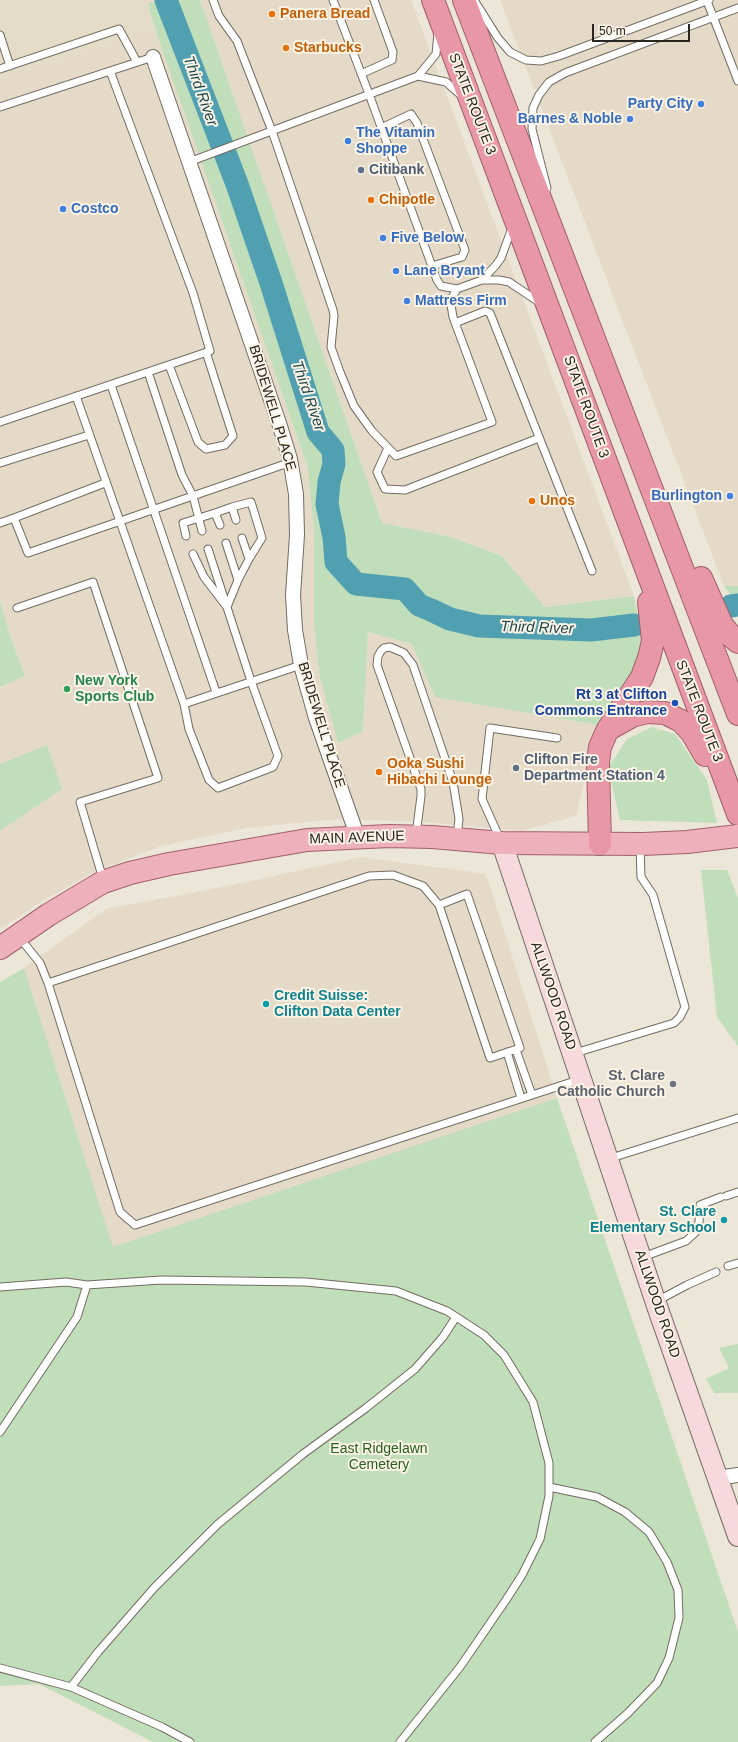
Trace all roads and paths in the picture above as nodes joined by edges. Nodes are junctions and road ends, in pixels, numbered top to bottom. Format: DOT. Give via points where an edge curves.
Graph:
graph roads {
  1 [pos="213,0"];
  2 [pos="333,0"];
  3 [pos="374,0"];
  4 [pos="464,0"];
  5 [pos="474,0"];
  6 [pos="708,0"];
  7 [pos="436,8"];
  8 [pos="738,8"];
  9 [pos="714,17"];
  10 [pos="0,35"];
  11 [pos="153,57"];
  12 [pos="137,62"];
  13 [pos="10,66"];
  14 [pos="0,69"];
  15 [pos="110,71"];
  16 [pos="361,74"];
  17 [pos="418,76"];
  18 [pos="738,81"];
  19 [pos="369,94"];
  20 [pos="474,106"];
  21 [pos="0,107"];
  22 [pos="381,128"];
  23 [pos="272,131"];
  24 [pos="195,160"];
  25 [pos="516,218"];
  26 [pos="432,266"];
  27 [pos="567,270"];
  28 [pos="482,280"];
  29 [pos="456,289"];
  30 [pos="549,308"];
  31 [pos="455,322"];
  32 [pos="206,352"];
  33 [pos="169,365"];
  34 [pos="148,372"];
  35 [pos="111,385"];
  36 [pos="76,396"];
  37 [pos="0,422"];
  38 [pos="89,435"];
  39 [pos="539,438"];
  40 [pos="388,448"];
  41 [pos="291,462"];
  42 [pos="0,463"];
  43 [pos="105,483"];
  44 [pos="193,496"];
  45 [pos="232,507"];
  46 [pos="153,510"];
  47 [pos="215,513"];
  48 [pos="14,518"];
  49 [pos="198,518"];
  50 [pos="236,520"];
  51 [pos="119,522"];
  52 [pos="0,523"];
  53 [pos="220,525"];
  54 [pos="202,531"];
  55 [pos="186,536"];
  56 [pos="242,538"];
  57 [pos="226,544"];
  58 [pos="208,549"];
  59 [pos="193,554"];
  60 [pos="249,560"];
  61 [pos="645,568"];
  62 [pos="592,571"];
  63 [pos="238,580"];
  64 [pos="227,607"];
  65 [pos="17,608"];
  66 [pos="738,642"];
  67 [pos="301,665"];
  68 [pos="251,681"];
  69 [pos="216,692"];
  70 [pos="184,704"];
  71 [pos="738,714"];
  72 [pos="607,731"];
  73 [pos="556,738"];
  74 [pos="738,815"];
  75 [pos="415,836"];
  76 [pos="738,836"];
  77 [pos="358,838"];
  78 [pos="456,839"];
  79 [pos="502,842"];
  80 [pos="600,844"];
  81 [pos="640,844"];
  82 [pos="104,882"];
  83 [pos="438,905"];
  84 [pos="18,936"];
  85 [pos="0,948"];
  86 [pos="48,983"];
  87 [pos="516,1050"];
  88 [pos="507,1052"];
  89 [pos="573,1054"];
  90 [pos="581,1079"];
  91 [pos="532,1095"];
  92 [pos="522,1098"];
  93 [pos="738,1118"];
  94 [pos="608,1160"];
  95 [pos="738,1192"];
  96 [pos="641,1257"];
  97 [pos="738,1263"];
  98 [pos="728,1266"];
  99 [pos="716,1272"];
  100 [pos="87,1285"];
  101 [pos="0,1287"];
  102 [pos="656,1302"];
  103 [pos="456,1317"];
  104 [pos="0,1432"];
  105 [pos="738,1475"];
  106 [pos="718,1478"];
  107 [pos="549,1487"];
  108 [pos="738,1536"];
  109 [pos="0,1668"];
  110 [pos="71,1687"];
  111 [pos="190,1742"];
  112 [pos="400,1742"];
  113 [pos="595,1742"];
  1 -- 23 [label="lane" via="219,16 237,41"];
  2 -- 16 [label="lane"];
  3 -- 16 [label="lane" via="394,52 392,60"];
  4 -- 27 [label="highway, STATE ROUTE 3"];
  5 -- 6 [label="lane" via="510,52 526,60 541,61"];
  6 -- 9 [label="lane"];
  7 -- 17 [label="lane" via="436,54"];
  7 -- 20 [label="highway, STATE ROUTE 3"];
  8 -- 9 [label="lane"];
  9 -- 18 [label="lane"];
  9 -- 27 [label="lane" via="565,73 549,82 539,95 533,108 532,129"];
  10 -- 13 [label="lane"];
  11 -- 12 [label="lane"];
  11 -- 24 [label="street, BRIDEWELL PLACE"];
  12 -- 13 [label="lane" via="120,29"];
  12 -- 15 [label="lane"];
  13 -- 14 [label="lane"];
  15 -- 21 [label="lane"];
  15 -- 32 [label="lane" via="193,293 210,351"];
  16 -- 19 [label="lane"];
  17 -- 19 [label="lane"];
  17 -- 20 [label="lane" via="446,82"];
  19 -- 22 [label="lane"];
  19 -- 23 [label="lane"];
  20 -- 25 [label="highway, STATE ROUTE 3"];
  22 -- 26 [label="lane"];
  22 -- 26 [label="lane" via="411,114 417,123 465,250 462,257"];
  23 -- 24 [label="lane"];
  23 -- 40 [label="lane" via="333,310 331,347 354,406"];
  24 -- 41 [label="street, BRIDEWELL PLACE"];
  25 -- 28 [label="lane" via="501,258"];
  25 -- 30 [label="highway, STATE ROUTE 3"];
  26 -- 29 [label="lane" via="441,286"];
  27 -- 66 [label="highway" via="722,625"];
  27 -- 71 [label="highway, STATE ROUTE 3"];
  28 -- 29 [label="lane"];
  28 -- 30 [label="lane" via="509,282"];
  29 -- 31 [label="lane" via="451,305"];
  30 -- 61 [label="highway, STATE ROUTE 3"];
  31 -- 39 [label="lane" via="485,311 490,313"];
  31 -- 40 [label="lane" via="492,422 396,456"];
  32 -- 33 [label="lane"];
  32 -- 33 [label="lane" via="233,436 225,445 206,449 198,442"];
  33 -- 34 [label="lane"];
  34 -- 35 [label="lane"];
  34 -- 44 [label="lane" via="182,475"];
  35 -- 36 [label="lane"];
  35 -- 46 [label="lane"];
  36 -- 37 [label="lane"];
  36 -- 38 [label="lane"];
  38 -- 42 [label="lane"];
  38 -- 43 [label="lane"];
  39 -- 40 [label="lane" via="405,490 385,489 377,472"];
  39 -- 62 [label="lane"];
  41 -- 44 [label="lane"];
  41 -- 67 [label="street, BRIDEWELL PLACE" via="296,494 297,535 295,630"];
  43 -- 48 [label="lane"];
  43 -- 51 [label="lane"];
  44 -- 46 [label="lane"];
  44 -- 49 [label="lane"];
  45 -- 47 [label="lane"];
  45 -- 50 [label="lane"];
  45 -- 60 [label="lane" via="251,502 262,538"];
  46 -- 51 [label="lane"];
  46 -- 69 [label="lane"];
  47 -- 49 [label="lane"];
  47 -- 53 [label="lane"];
  48 -- 51 [label="lane" via="28,552"];
  48 -- 52 [label="lane"];
  49 -- 54 [label="lane"];
  49 -- 55 [label="lane" via="183,523"];
  51 -- 70 [label="lane"];
  56 -- 60 [label="lane"];
  57 -- 63 [label="lane"];
  58 -- 64 [label="lane"];
  59 -- 64 [label="lane" via="204,577"];
  60 -- 63 [label="lane"];
  61 -- 72 [label="highway" via="653,641 642,677"];
  61 -- 74 [label="highway, STATE ROUTE 3"];
  63 -- 64 [label="lane"];
  64 -- 68 [label="lane"];
  65 -- 82 [label="lane" via="93,582 158,778 80,802"];
  67 -- 68 [label="lane"];
  67 -- 77 [label="street, BRIDEWELL PLACE" via="316,718"];
  68 -- 69 [label="lane"];
  68 -- 70 [label="lane" via="278,756 273,767 218,788 209,780 189,729"];
  69 -- 70 [label="lane"];
  72 -- 74 [label="highway" via="632,716 647,712 665,713 680,721 692,733"];
  72 -- 80 [label="highway" via="600,747 598,762"];
  73 -- 79 [label="lane" via="490,728 482,799"];
  75 -- 77 [label="main road, MAIN AVENUE"];
  75 -- 78 [label="main road, MAIN AVENUE"];
  75 -- 78 [label="lane" via="421,789 377,665 381,651 390,647 404,653 413,665 453,782 459,819"];
  76 -- 81 [label="main road, MAIN AVENUE"];
  77 -- 82 [label="main road, MAIN AVENUE" via="307,840 243,850 130,872"];
  78 -- 79 [label="main road, MAIN AVENUE"];
  79 -- 80 [label="main road, MAIN AVENUE"];
  79 -- 89 [label="main road, ALLWOOD ROAD"];
  80 -- 81 [label="main road, MAIN AVENUE"];
  81 -- 89 [label="lane" via="641,877 653,895 685,1007 674,1023"];
  82 -- 84 [label="main road, MAIN AVENUE"];
  83 -- 86 [label="lane" via="423,886 393,875 370,876"];
  83 -- 87 [label="lane" via="467,894 520,1048"];
  83 -- 88 [label="lane" via="490,1058"];
  84 -- 85 [label="main road, MAIN AVENUE"];
  84 -- 86 [label="lane" via="40,963"];
  86 -- 92 [label="lane" via="120,1212 135,1225"];
  87 -- 88 [label="lane"];
  87 -- 91 [label="lane"];
  88 -- 92 [label="lane"];
  89 -- 90 [label="main road, ALLWOOD ROAD"];
  90 -- 91 [label="lane"];
  90 -- 94 [label="main road, ALLWOOD ROAD"];
  91 -- 92 [label="lane"];
  93 -- 94 [label="lane"];
  94 -- 96 [label="main road, ALLWOOD ROAD"];
  95 -- 96 [label="lane" via="700,1205 696,1232 686,1241"];
  96 -- 102 [label="main road, ALLWOOD ROAD"];
  97 -- 98 [label="lane"];
  99 -- 102 [label="lane"];
  100 -- 101 [label="lane" via="66,1282"];
  100 -- 103 [label="lane" via="161,1280 306,1282 396,1291"];
  100 -- 104 [label="lane" via="77,1317"];
  102 -- 106 [label="main road, ALLWOOD ROAD"];
  103 -- 107 [label="lane" via="484,1335 504,1355 533,1402 549,1463"];
  103 -- 110 [label="lane" via="443,1337 415,1369 303,1454 218,1524 154,1588"];
  105 -- 106 [label="street"];
  106 -- 108 [label="main road, ALLWOOD ROAD"];
  107 -- 112 [label="lane" via="540,1539 522,1575 460,1667"];
  107 -- 113 [label="lane" via="598,1497 625,1512 649,1532 667,1562 678,1590 679,1618 669,1658 657,1683"];
  109 -- 110 [label="lane"];
  110 -- 111 [label="lane"];
}
